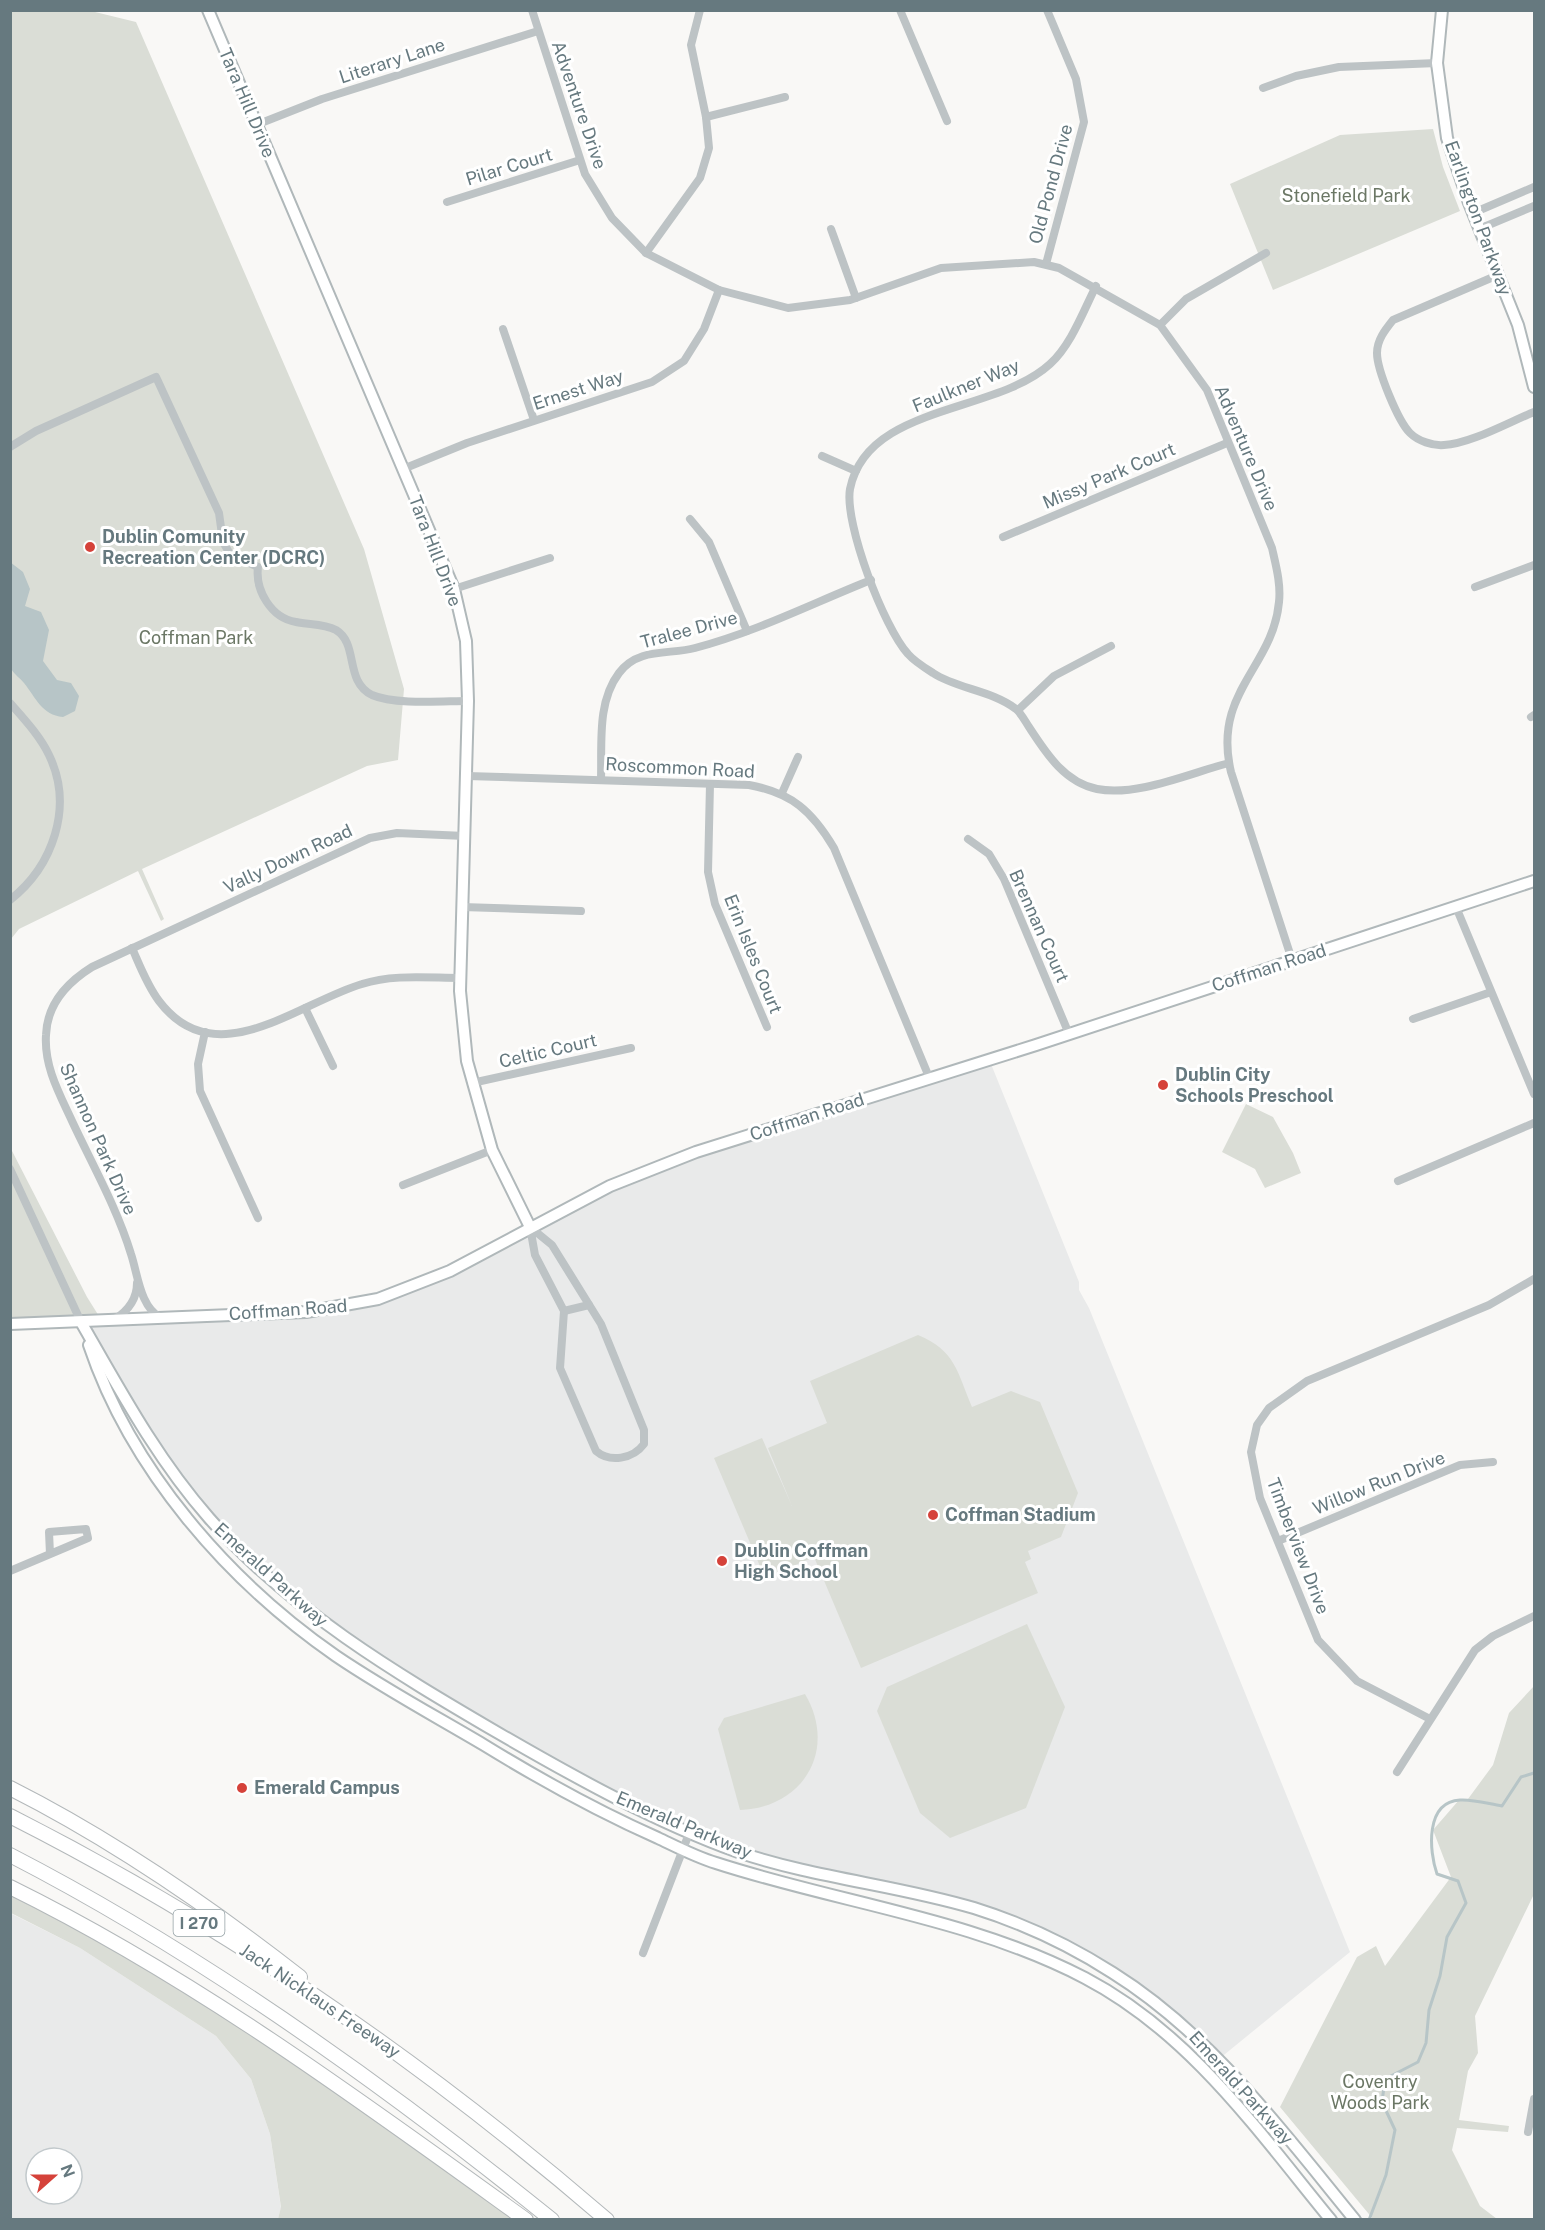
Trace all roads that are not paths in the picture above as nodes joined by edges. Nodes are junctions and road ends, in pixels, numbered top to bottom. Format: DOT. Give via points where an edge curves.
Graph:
graph roads {
  1 [pos="208,10"];
  2 [pos="532,10"];
  3 [pos="700,10"];
  4 [pos="900,10"];
  5 [pos="1047,10"];
  6 [pos="1442,10"];
  7 [pos="538,31"];
  8 [pos="1437,63"];
  9 [pos="1263,88"];
  10 [pos="785,97"];
  11 [pos="706,117"];
  12 [pos="947,121"];
  13 [pos="256,125"];
  14 [pos="580,160"];
  15 [pos="1534,187"];
  16 [pos="447,202"];
  17 [pos="1534,206"];
  18 [pos="1473,213"];
  19 [pos="831,229"];
  20 [pos="1479,229"];
  21 [pos="646,253"];
  22 [pos="1266,253"];
  23 [pos="1046,264"];
  24 [pos="1498,275"];
  25 [pos="1095,286"];
  26 [pos="719,290"];
  27 [pos="856,298"];
  28 [pos="1160,325"];
  29 [pos="502,329"];
  30 [pos="1534,387"];
  31 [pos="1534,412"];
  32 [pos="534,420"];
  33 [pos="1227,443"];
  34 [pos="10,447"];
  35 [pos="822,456"];
  36 [pos="403,469"];
  37 [pos="856,471"];
  38 [pos="690,519"];
  39 [pos="1003,537"];
  40 [pos="550,558"];
  41 [pos="1534,565"];
  42 [pos="871,580"];
  43 [pos="1475,587"];
  44 [pos="454,590"];
  45 [pos="747,631"];
  46 [pos="1111,646"];
  47 [pos="468,702"];
  48 [pos="10,703"];
  49 [pos="1018,710"];
  50 [pos="798,757"];
  51 [pos="1229,764"];
  52 [pos="467,776"];
  53 [pos="601,779"];
  54 [pos="710,784"];
  55 [pos="782,793"];
  56 [pos="465,836"];
  57 [pos="968,840"];
  58 [pos="1534,881"];
  59 [pos="10,900"];
  60 [pos="462,907"];
  61 [pos="1456,907"];
  62 [pos="581,911"];
  63 [pos="132,948"];
  64 [pos="1292,960"];
  65 [pos="461,978"];
  66 [pos="1491,992"];
  67 [pos="305,1008"];
  68 [pos="1413,1019"];
  69 [pos="767,1027"];
  70 [pos="205,1032"];
  71 [pos="1069,1034"];
  72 [pos="631,1047"];
  73 [pos="333,1066"];
  74 [pos="929,1077"];
  75 [pos="472,1083"];
  76 [pos="1534,1094"];
  77 [pos="1534,1123"];
  78 [pos="492,1150"];
  79 [pos="10,1169"];
  80 [pos="1398,1181"];
  81 [pos="404,1185"];
  82 [pos="258,1218"];
  83 [pos="530,1227"];
  84 [pos="137,1275"];
  85 [pos="1534,1279"];
  86 [pos="589,1305"];
  87 [pos="564,1311"];
  88 [pos="161,1318"];
  89 [pos="112,1321"];
  90 [pos="81,1322"];
  91 [pos="10,1324"];
  92 [pos="1493,1462"];
  93 [pos="1278,1541"];
  94 [pos="50,1554"];
  95 [pos="10,1571"];
  96 [pos="1534,1616"];
  97 [pos="1430,1719"];
  98 [pos="1397,1772"];
  99 [pos="10,1788"];
  100 [pos="10,1816"];
  101 [pos="690,1831"];
  102 [pos="682,1850"];
  103 [pos="10,1855"];
  104 [pos="10,1887"];
  105 [pos="643,1953"];
  106 [pos="381,2041"];
  107 [pos="1534,2099"];
  108 [pos="1528,2132"];
  109 [pos="1329,2218"];
  110 [pos="526,2220"];
  111 [pos="552,2220"];
  112 [pos="607,2220"];
  113 [pos="1355,2220"];
  1 -- 13 [label="main road, Tara Hill Drive"];
  2 -- 7 [label="street, Adventure Drive"];
  3 -- 11 [label="street" via="691,45"];
  4 -- 12 [label="street"];
  5 -- 23 [label="street, Old Pond Drive" via="1076,79 1084,122"];
  6 -- 8 [label="main road, Earlington Parkway"];
  7 -- 13 [label="street, Literary Lane" via="322,99"];
  7 -- 14 [label="street, Adventure Drive"];
  8 -- 9 [label="street" via="1339,67"];
  8 -- 18 [label="main road, Earlington Parkway" via="1447,138"];
  10 -- 11 [label="street"];
  11 -- 21 [label="street" via="709,148 700,178"];
  13 -- 36 [label="main road, Tara Hill Drive"];
  14 -- 16 [label="street, Pilar Court"];
  14 -- 21 [label="street, Adventure Drive" via="612,219"];
  15 -- 18 [label="street"];
  17 -- 20 [label="street"];
  18 -- 20 [label="main road, Earlington Parkway"];
  19 -- 27 [label="street"];
  20 -- 24 [label="main road, Earlington Parkway"];
  21 -- 26 [label="street, Adventure Drive"];
  22 -- 28 [label="street" via="1186,299"];
  23 -- 25 [label="street, Adventure Drive"];
  23 -- 27 [label="street, Adventure Drive" via="941,268"];
  24 -- 30 [label="main road, Earlington Parkway" via="1518,325"];
  24 -- 31 [label="street" via="1393,320 1382,335 1377,352 1380,367 1402,422 1424,442 1444,445 1463,441"];
  25 -- 28 [label="street, Adventure Drive"];
  25 -- 37 [label="street, Faulkner Way" via="1074,330 1050,364 1015,386 892,433 870,450"];
  26 -- 27 [label="street, Adventure Drive" via="788,308"];
  26 -- 32 [label="street, Ernest Way" via="704,329 684,361 652,382"];
  28 -- 33 [label="street, Adventure Drive" via="1207,390"];
  29 -- 32 [label="street"];
  32 -- 36 [label="street, Ernest Way"];
  33 -- 39 [label="street, Missy Park Court"];
  33 -- 51 [label="street, Adventure Drive" via="1272,548 1280,586 1275,622 1230,715"];
  34 -- 47 [label="street" via="36,431 156,377 219,513 223,542 230,554 258,567 257,576 267,603 284,618 336,630 344,637 352,670 362,687 378,697"];
  35 -- 37 [label="street"];
  36 -- 44 [label="main road, Tara Hill Drive"];
  37 -- 42 [label="street" via="849,511"];
  38 -- 45 [label="street" via="709,542"];
  40 -- 44 [label="street"];
  41 -- 43 [label="street"];
  42 -- 45 [label="street, Tralee Drive"];
  42 -- 49 [label="street" via="907,653 934,674 990,694"];
  44 -- 47 [label="main road, Tara Hill Drive" via="466,641"];
  45 -- 53 [label="street, Tralee Drive" via="693,649 644,654 621,670 609,689 604,711"];
  46 -- 49 [label="street" via="1054,676"];
  47 -- 52 [label="main road, Tara Hill Drive"];
  48 -- 59 [label="street" via="49,755 60,796 56,835 49,853 36,875"];
  49 -- 51 [label="street" via="1047,757 1068,776 1094,788 1133,791"];
  50 -- 55 [label="street"];
  51 -- 64 [label="street, Adventure Drive"];
  52 -- 53 [label="street, Roscommon Road"];
  52 -- 56 [label="main road, Tara Hill Drive"];
  53 -- 54 [label="street, Roscommon Road"];
  54 -- 55 [label="street, Roscommon Road" via="749,785"];
  54 -- 69 [label="street, Erin Isles Court" via="708,872 715,904"];
  55 -- 74 [label="street, Roscommon Road" via="806,810 834,848"];
  56 -- 60 [label="main road, Tara Hill Drive"];
  56 -- 63 [label="street, Vally Down Road" via="397,833 370,838"];
  57 -- 71 [label="street, Brennan Court" via="989,854 1004,879"];
  58 -- 61 [label="main road, Coffman Road"];
  60 -- 62 [label="street"];
  60 -- 65 [label="main road, Tara Hill Drive"];
  61 -- 64 [label="main road, Coffman Road"];
  61 -- 66 [label="street"];
  63 -- 70 [label="street" via="161,1003"];
  63 -- 84 [label="street, Shannon Park Drive" via="92,967 67,986 48,1018 46,1055 123,1231"];
  64 -- 71 [label="main road, Coffman Road"];
  65 -- 67 [label="street" via="380,979"];
  65 -- 75 [label="main road, Tara Hill Drive"];
  66 -- 68 [label="street"];
  66 -- 76 [label="street"];
  67 -- 70 [label="street" via="244,1033"];
  67 -- 73 [label="street"];
  70 -- 82 [label="street" via="198,1064 200,1091"];
  71 -- 74 [label="main road, Coffman Road"];
  72 -- 75 [label="street, Celtic Court"];
  74 -- 83 [label="main road, Coffman Road" via="644,1171"];
  75 -- 78 [label="main road, Tara Hill Drive"];
  77 -- 80 [label="street"];
  78 -- 81 [label="street"];
  78 -- 83 [label="main road, Tara Hill Drive"];
  79 -- 90 [label="street"];
  83 -- 86 [label="street" via="552,1245"];
  83 -- 87 [label="street" via="535,1255"];
  83 -- 88 [label="main road, Coffman Road" via="450,1271 360,1304 306,1312"];
  84 -- 88 [label="street, Shannon Park Drive" via="145,1299"];
  84 -- 89 [label="street, Shannon Park Drive" via="134,1301"];
  85 -- 93 [label="street, Timberview Drive" via="1490,1305 1307,1381 1269,1408 1257,1425 1251,1452 1260,1498"];
  86 -- 87 [label="street"];
  86 -- 87 [label="street" via="601,1324 646,1435 642,1448 616,1459 596,1451 563,1375 560,1355"];
  88 -- 89 [label="main road, Coffman Road"];
  89 -- 90 [label="main road, Coffman Road"];
  90 -- 91 [label="main road"];
  90 -- 101 [label="main road, Emerald Parkway" via="142,1426 186,1491 216,1526 294,1600 344,1639 451,1705 575,1777"];
  90 -- 102 [label="main road, Emerald Parkway" via="103,1384 144,1457 200,1532 255,1590 334,1655 374,1680 576,1800"];
  92 -- 93 [label="street, Willow Run Drive" via="1460,1465"];
  93 -- 97 [label="street, Timberview Drive" via="1318,1640 1357,1681"];
  94 -- 94 [label="street" via="88,1538 86,1529 49,1532"];
  94 -- 95 [label="street"];
  96 -- 97 [label="street" via="1493,1636 1476,1650"];
  97 -- 98 [label="street"];
  99 -- 106 [label="highway" via="62,1814 228,1920"];
  100 -- 106 [label="highway, Jack Nicklaus Freeway / I 270" via="136,1884 255,1956"];
  101 -- 102 [label="street"];
  101 -- 113 [label="main road, Emerald Parkway" via="738,1852 819,1874 974,1908 1026,1927 1112,1972 1159,2005 1211,2050"];
  102 -- 105 [label="street"];
  102 -- 109 [label="main road, Emerald Parkway" via="803,1888 977,1933 1023,1949 1086,1979 1143,2014 1186,2051 1238,2105"];
  103 -- 111 [label="highway, Jack Nicklaus Freeway / I 270" via="173,1949 324,2047 452,2139"];
  104 -- 110 [label="highway" via="124,1950 352,2093"];
  106 -- 112 [label="highway, Jack Nicklaus Freeway / I 270" via="540,2162"];
  107 -- 108 [label="street"];
}
